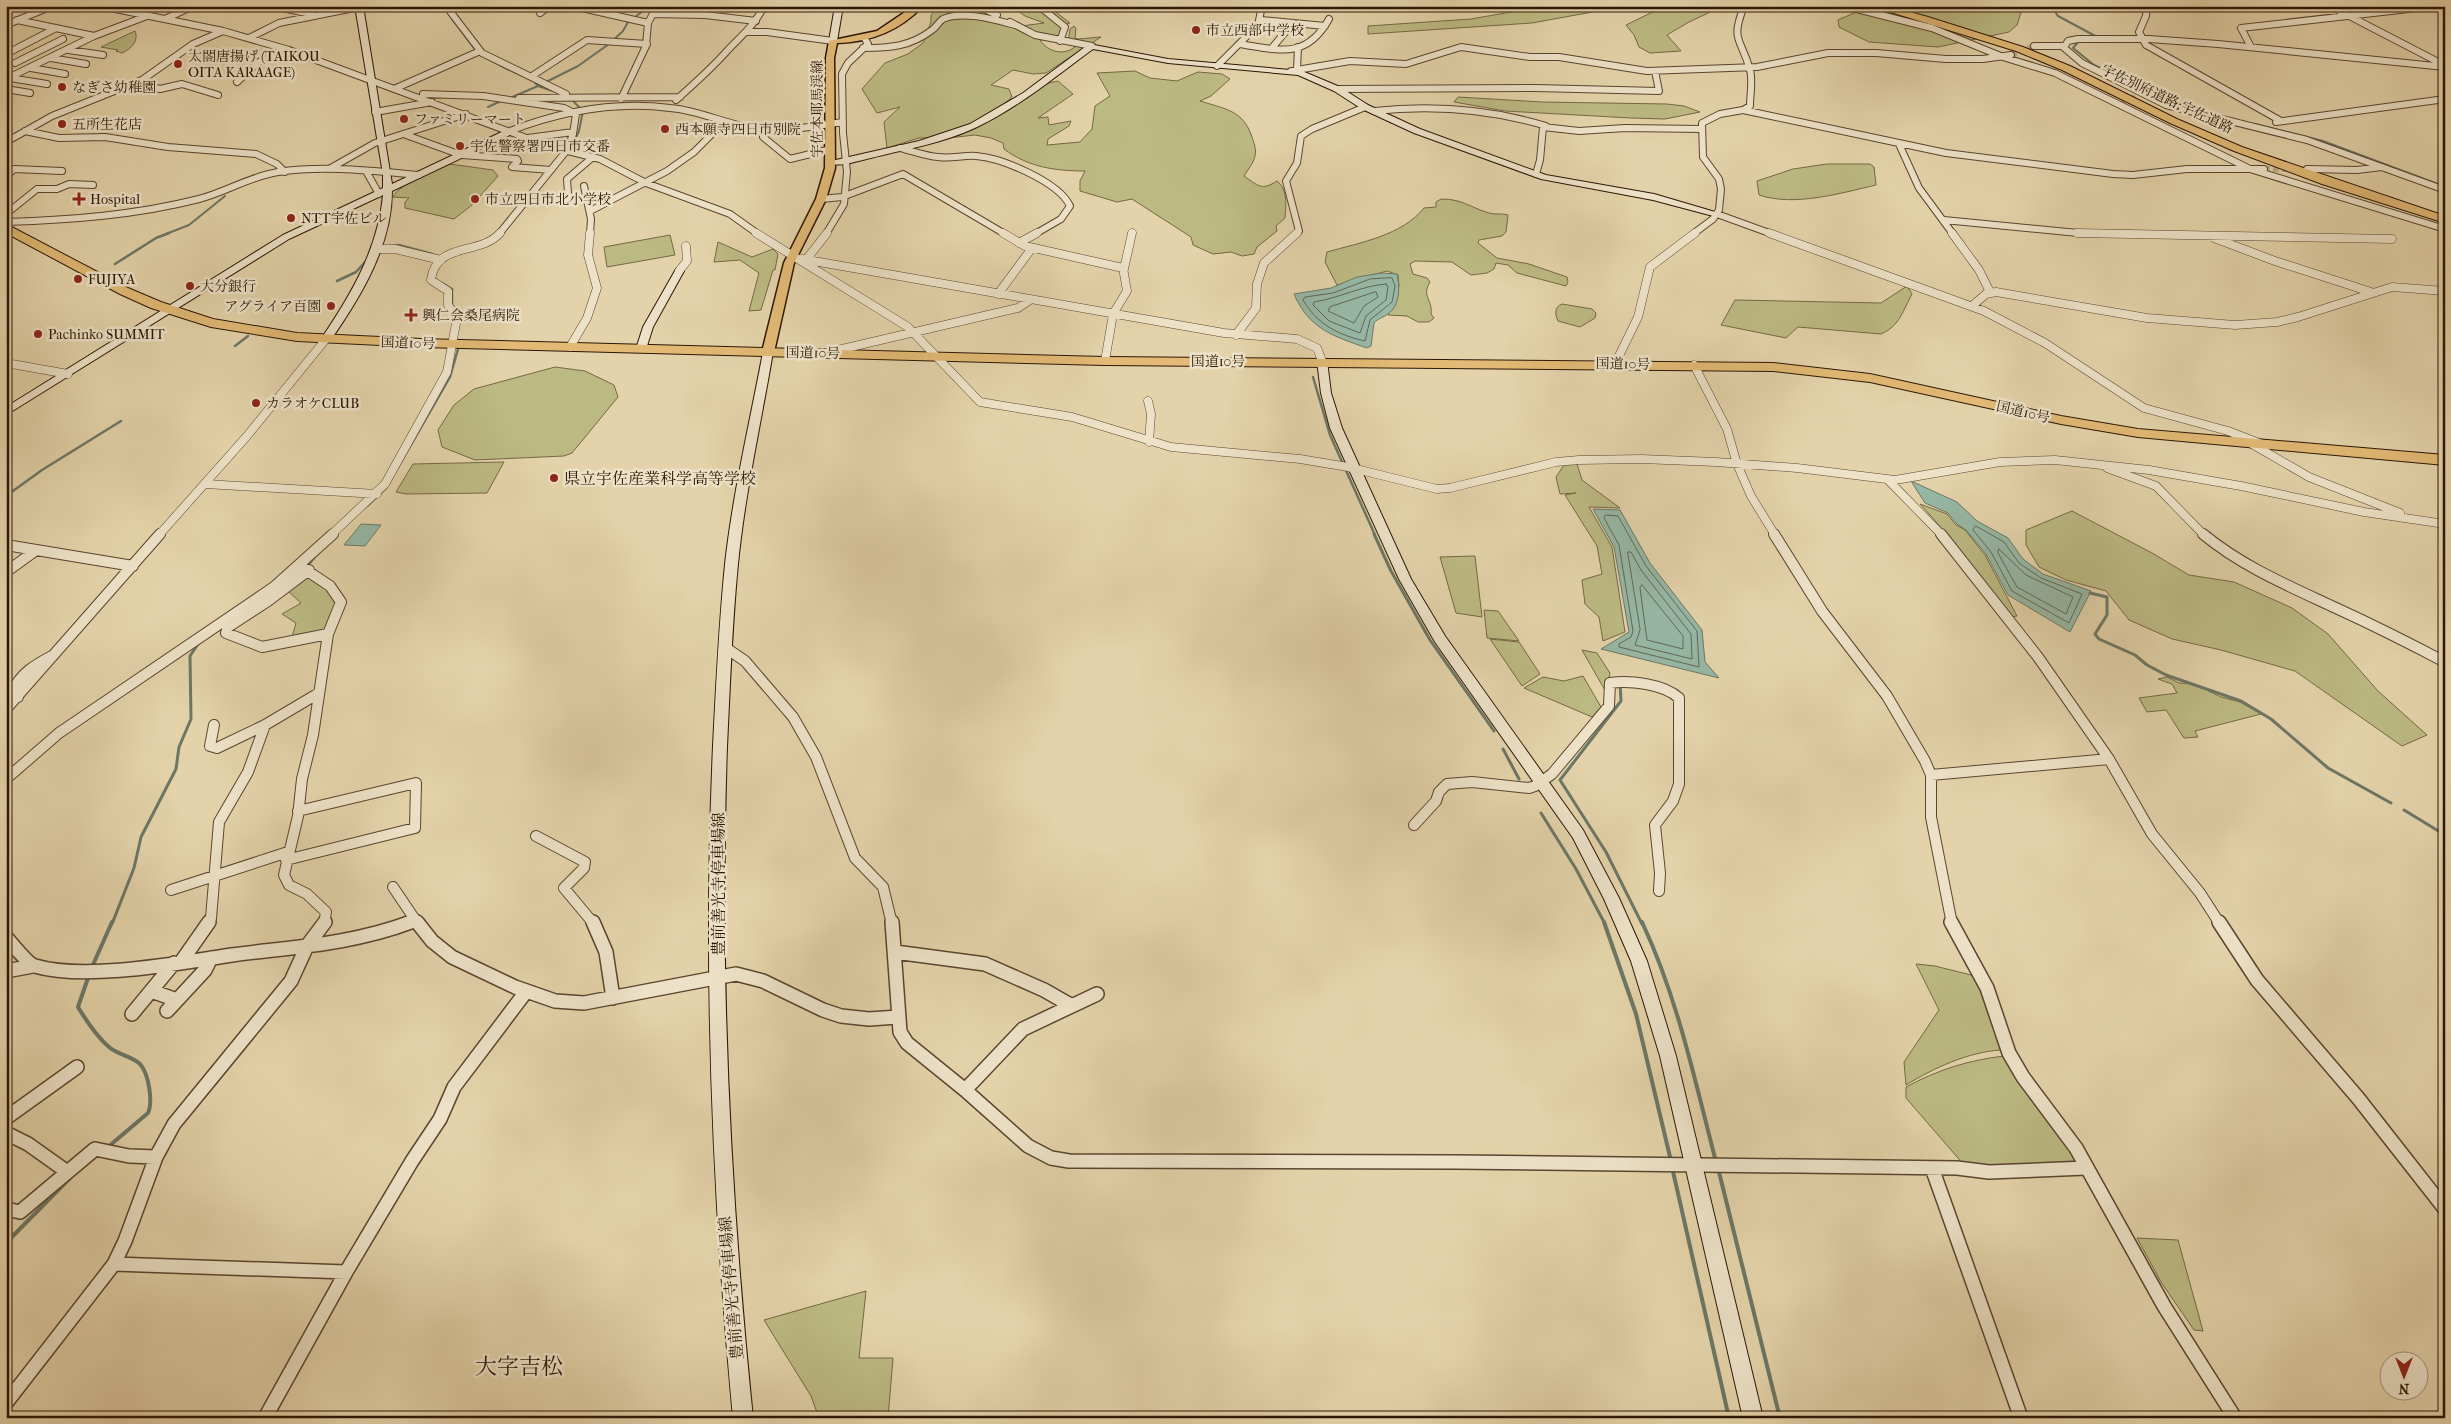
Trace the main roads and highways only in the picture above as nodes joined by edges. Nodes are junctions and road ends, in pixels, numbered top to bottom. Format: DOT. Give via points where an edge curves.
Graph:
graph roads {
  1 [pos="919,6"];
  2 [pos="1876,6"];
  3 [pos="2445,220"];
  4 [pos="6,228"];
  5 [pos="768,352"];
  6 [pos="2445,460"];
  1 -- 5 [label="main road, 宇佐本耶馬渓線" via="880,35 833,40 830,58 831,162 821,199 791,256"];
  2 -- 3 [label="highway, 宇佐別府道路;宇佐道路" via="1952,26 2016,48 2080,74 2248,154"];
  4 -- 5 [label="highway, 国道10号" via="127,293 169,310 241,329 326,340"];
  5 -- 6 [label="highway, 国道10号" via="1105,361 1773,367 1852,375 2080,424 2145,434"];
}
